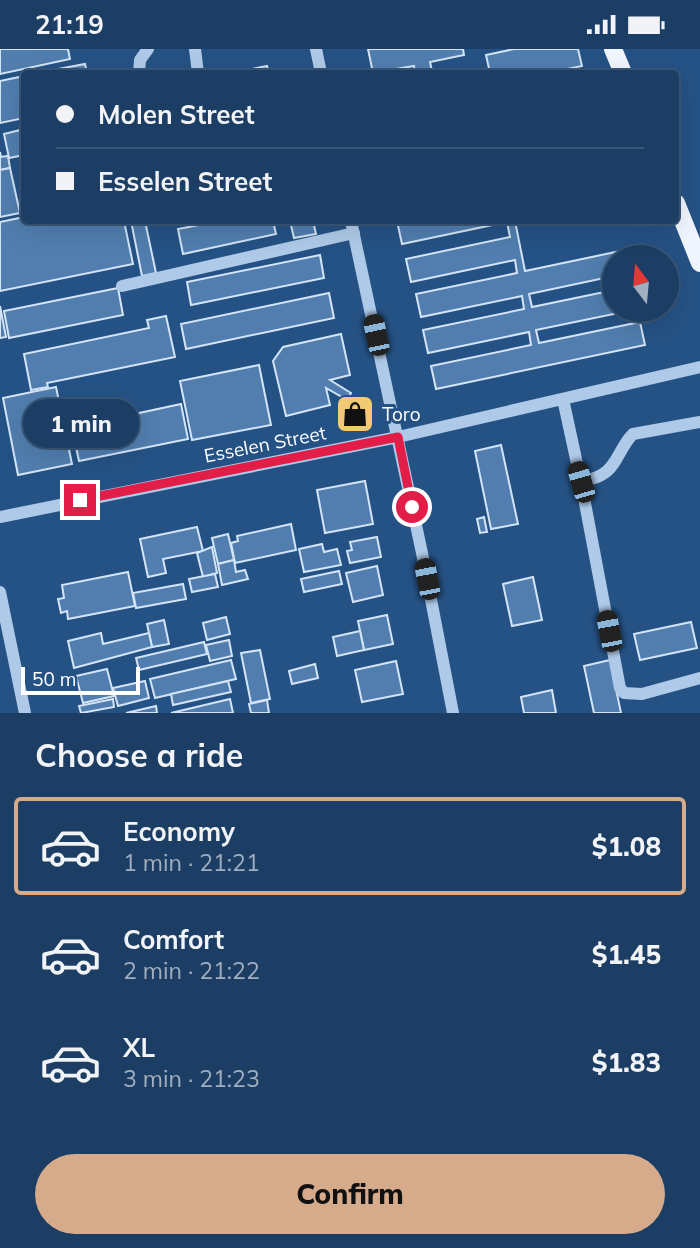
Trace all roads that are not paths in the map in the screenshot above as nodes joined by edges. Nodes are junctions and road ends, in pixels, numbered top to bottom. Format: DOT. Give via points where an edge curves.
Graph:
graph roads {
  1 [pos="148,49"];
  2 [pos="195,49"];
  3 [pos="316,49"];
  4 [pos="613,49"];
  5 [pos="139,70"];
  6 [pos="198,70"];
  7 [pos="320,70"];
  8 [pos="622,70"];
  9 [pos="679,210"];
  10 [pos="353,227"];
  11 [pos="700,263"];
  12 [pos="122,286"];
  13 [pos="700,366"];
  14 [pos="563,399"];
  15 [pos="700,422"];
  16 [pos="398,437"];
  17 [pos="581,482"];
  18 [pos="0,517"];
  19 [pos="0,592"];
  20 [pos="700,678"];
  21 [pos="25,712"];
  22 [pos="453,712"];
  1 -- 5 [label="street"];
  2 -- 6 [label="street"];
  3 -- 7 [label="street"];
  4 -- 8 [label="main road"];
  9 -- 11 [label="main road"];
  10 -- 12 [label="street"];
  10 -- 16 [label="street"];
  13 -- 14 [label="street, Esselen Street"];
  14 -- 16 [label="street, Esselen Street"];
  14 -- 17 [label="street"];
  15 -- 17 [label="street" via="633,435 602,475"];
  16 -- 18 [label="street, Esselen Street"];
  16 -- 22 [label="street"];
  17 -- 20 [label="street" via="620,688 624,693 642,694"];
  19 -- 21 [label="street"];
}
